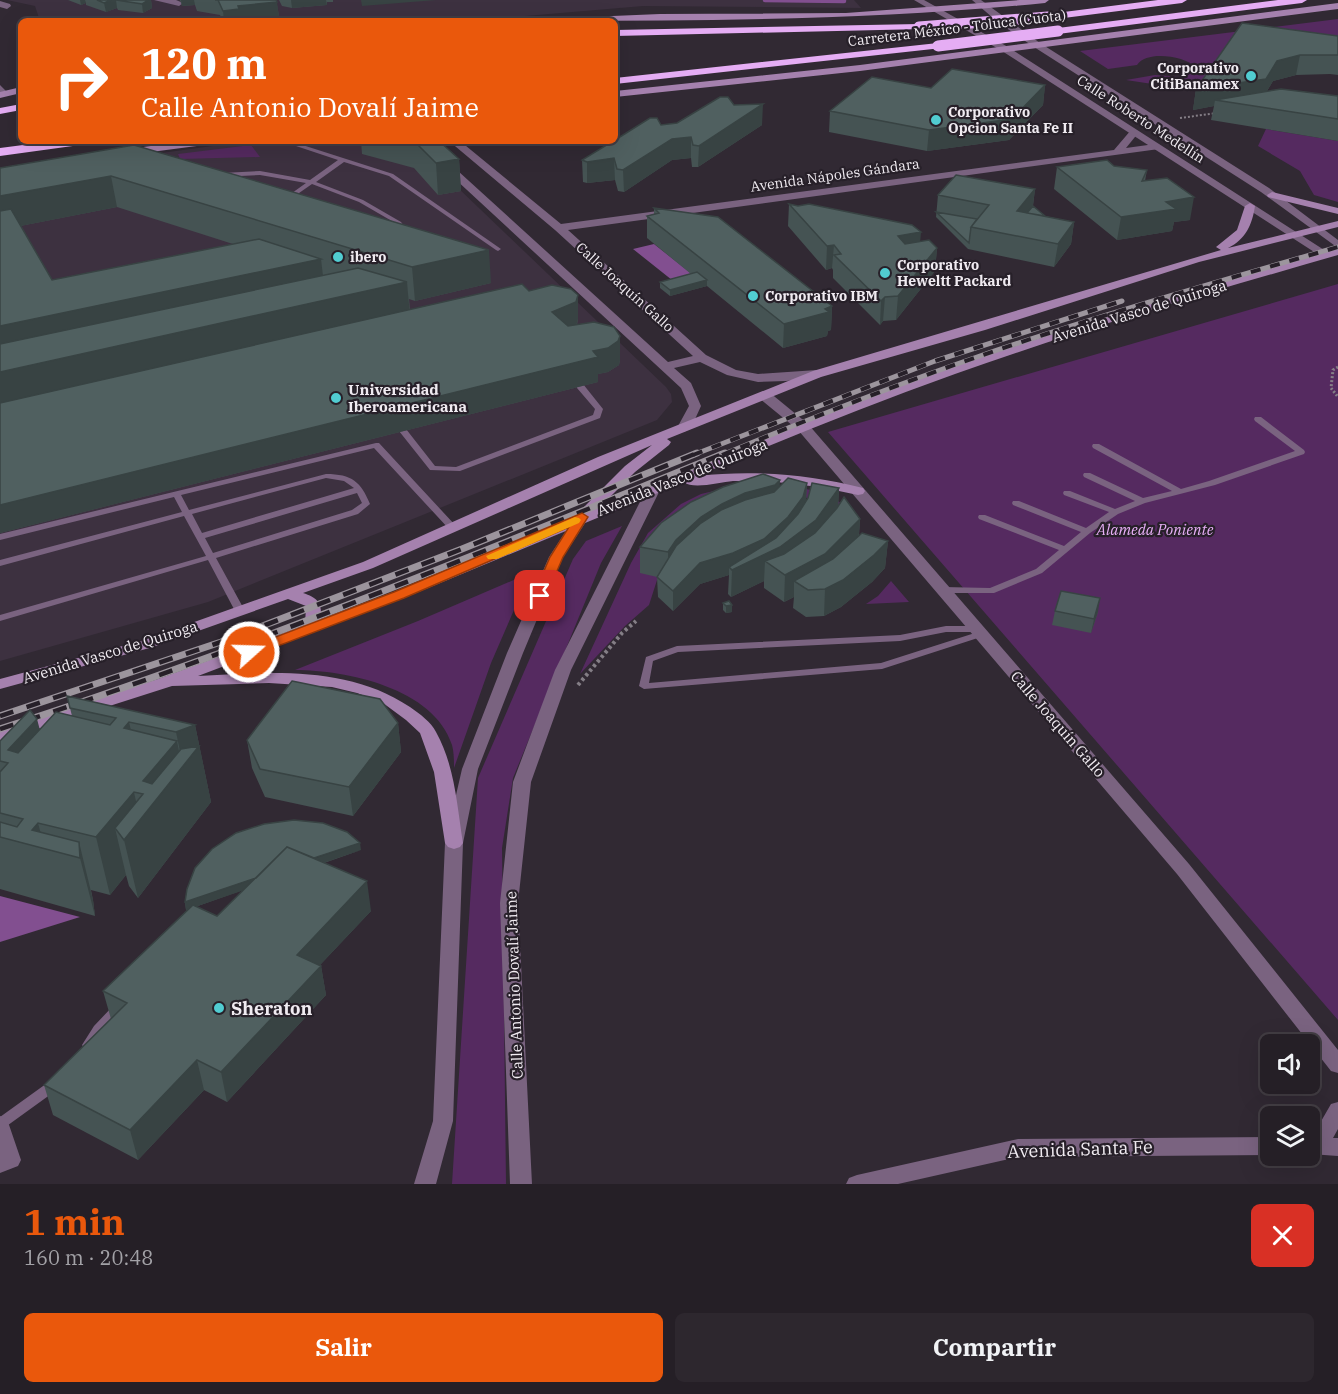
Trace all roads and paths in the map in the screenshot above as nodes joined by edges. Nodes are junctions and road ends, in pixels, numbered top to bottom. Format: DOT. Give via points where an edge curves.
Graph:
graph roads {
  1 [pos="158,0"];
  2 [pos="918,0"];
  3 [pos="1045,0"];
  4 [pos="1182,0"];
  5 [pos="1302,0"];
  6 [pos="179,3"];
  7 [pos="979,3"];
  8 [pos="1338,6"];
  9 [pos="939,10"];
  10 [pos="618,19"];
  11 [pos="618,33"];
  12 [pos="1037,45"];
  13 [pos="1005,49"];
  14 [pos="618,81"];
  15 [pos="18,90"];
  16 [pos="1,92"];
  17 [pos="618,94"];
  18 [pos="18,108"];
  19 [pos="0,111"];
  20 [pos="1224,112"];
  21 [pos="1158,122"];
  22 [pos="1134,132"];
  23 [pos="58,144"];
  24 [pos="188,144"];
  25 [pos="294,144"];
  26 [pos="422,144"];
  27 [pos="457,144"];
  28 [pos="1155,147"];
  29 [pos="0,152"];
  30 [pos="117,153"];
  31 [pos="1116,153"];
  32 [pos="344,159"];
  33 [pos="1247,179"];
  34 [pos="311,182"];
  35 [pos="1218,185"];
  36 [pos="1272,195"];
  37 [pos="278,206"];
  38 [pos="1250,206"];
  39 [pos="1338,211"];
  40 [pos="1338,225"];
  41 [pos="559,228"];
  42 [pos="1317,230"];
  43 [pos="1296,235"];
  44 [pos="1338,245"];
  45 [pos="498,249"];
  46 [pos="1332,253"];
  47 [pos="1195,260"];
  48 [pos="577,286"];
  49 [pos="564,289"];
  50 [pos="702,358"];
  51 [pos="666,366"];
  52 [pos="1338,367"];
  53 [pos="817,374"];
  54 [pos="580,386"];
  55 [pos="764,395"];
  56 [pos="1338,398"];
  57 [pos="1258,419"];
  58 [pos="803,427"];
  59 [pos="684,428"];
  60 [pos="403,431"];
  61 [pos="1096,446"];
  62 [pos="1087,475"];
  63 [pos="661,487"];
  64 [pos="360,489"];
  65 [pos="858,491"];
  66 [pos="1179,491"];
  67 [pos="176,493"];
  68 [pos="1067,493"];
  69 [pos="1142,501"];
  70 [pos="1016,504"];
  71 [pos="1115,512"];
  72 [pos="188,513"];
  73 [pos="582,517"];
  74 [pos="982,517"];
  75 [pos="452,527"];
  76 [pos="1087,531"];
  77 [pos="0,537"];
  78 [pos="199,537"];
  79 [pos="1065,549"];
  80 [pos="210,557"];
  81 [pos="0,563"];
  82 [pos="943,590"];
  83 [pos="288,594"];
  84 [pos="240,611"];
  85 [pos="0,618"];
  86 [pos="636,621"];
  87 [pos="313,628"];
  88 [pos="979,631"];
  89 [pos="164,683"];
  90 [pos="0,684"];
  91 [pos="573,692"];
  92 [pos="0,736"];
  93 [pos="454,843"];
  94 [pos="130,995"];
  95 [pos="84,1052"];
  96 [pos="1338,1065"];
  97 [pos="63,1077"];
  98 [pos="1338,1110"];
  99 [pos="0,1125"];
  100 [pos="1260,1146"];
  101 [pos="1322,1146"];
  102 [pos="0,1164"];
  103 [pos="425,1184"];
  104 [pos="521,1184"];
  105 [pos="857,1184"];
  1 -- 6 [label="street"];
  2 -- 9 [label="street, Calle Roberto Medellín"];
  3 -- 7 [label="main road"];
  4 -- 11 [label="highway, Carretera México - Toluca (Cuota), bridge" via="1048,17 919,27"];
  5 -- 14 [label="highway, Carretera México - Toluca (Cuota), bridge" via="938,46"];
  7 -- 9 [label="main road"];
  7 -- 12 [label="street, Calle Roberto Medellín"];
  8 -- 12 [label="main road"];
  9 -- 10 [label="main road"];
  9 -- 13 [label="street, Calle Roberto Medellín"];
  12 -- 13 [label="main road"];
  12 -- 21 [label="street, Calle Roberto Medellín"];
  13 -- 17 [label="main road"];
  13 -- 22 [label="street, Calle Roberto Medellín"];
  15 -- 16 [label="main road"];
  18 -- 19 [label="highway"];
  20 -- 21 [label="path"];
  21 -- 33 [label="street, Calle Roberto Medellín"];
  22 -- 28 [label="street, Calle Roberto Medellín"];
  22 -- 31 [label="street"];
  23 -- 29 [label="highway"];
  24 -- 30 [label="main road"];
  25 -- 32 [label="lane"];
  26 -- 48 [label="street"];
  27 -- 41 [label="street, Calle Joaquín Gallo"];
  28 -- 31 [label="street, Avenida Nápoles Gándara"];
  28 -- 35 [label="street, Calle Roberto Medellín"];
  31 -- 41 [label="street, Avenida Nápoles Gándara"];
  32 -- 34 [label="lane"];
  32 -- 45 [label="lane" via="391,175"];
  33 -- 35 [label="street" via="1241,187"];
  33 -- 36 [label="street, Calle Roberto Medellín"];
  34 -- 37 [label="lane"];
  34 -- 37 [label="lane" via="260,174 185,177"];
  34 -- 37 [label="lane" via="361,201 399,224 418,249"];
  35 -- 38 [label="street, Calle Roberto Medellín"];
  36 -- 39 [label="main road"];
  36 -- 42 [label="street, Calle Roberto Medellín"];
  38 -- 43 [label="street, Calle Roberto Medellín"];
  38 -- 47 [label="main road" via="1248,222 1236,241"];
  40 -- 42 [label="main road, Avenida Vasco de Quiroga"];
  41 -- 50 [label="street, Calle Joaquín Gallo"];
  42 -- 43 [label="main road, Avenida Vasco de Quiroga"];
  42 -- 44 [label="street, Calle Roberto Medellín"];
  43 -- 46 [label="street, Calle Roberto Medellín"];
  43 -- 47 [label="main road, Avenida Vasco de Quiroga"];
  46 -- 58 [label="main road, Avenida Vasco de Quiroga" via="1021,347"];
  47 -- 53 [label="main road, Avenida Vasco de Quiroga"];
  48 -- 49 [label="lane"];
  48 -- 51 [label="street"];
  50 -- 51 [label="street"];
  50 -- 53 [label="street, Calle Joaquín Gallo" via="723,371 760,379"];
  51 -- 59 [label="street" via="687,386 695,406"];
  52 -- 56 [label="path" via="1333,370 1331,388"];
  53 -- 55 [label="main road, Avenida Vasco de Quiroga"];
  54 -- 60 [label="lane" via="599,409 597,416 457,469 433,468"];
  55 -- 58 [label="street, Calle Joaquín Gallo"];
  55 -- 59 [label="main road, Avenida Vasco de Quiroga"];
  57 -- 66 [label="lane" via="1301,452"];
  58 -- 63 [label="main road, Avenida Vasco de Quiroga"];
  58 -- 65 [label="street, Calle Joaquín Gallo"];
  59 -- 73 [label="main road" via="630,469"];
  59 -- 75 [label="main road, Avenida Vasco de Quiroga"];
  61 -- 66 [label="lane"];
  62 -- 69 [label="lane"];
  63 -- 65 [label="main road" via="720,477 754,476 811,480"];
  63 -- 73 [label="main road, Avenida Vasco de Quiroga"];
  63 -- 104 [label="street, Calle Antonio Dovalí Jaime" via="563,670 522,782 509,903"];
  64 -- 72 [label="lane" via="342,475 326,476"];
  64 -- 78 [label="lane"];
  64 -- 80 [label="lane" via="366,504 355,512"];
  65 -- 82 [label="street, Calle Joaquín Gallo"];
  66 -- 69 [label="lane"];
  67 -- 72 [label="lane"];
  67 -- 75 [label="lane" via="376,445"];
  67 -- 77 [label="lane"];
  68 -- 71 [label="lane"];
  69 -- 71 [label="lane"];
  70 -- 76 [label="lane"];
  71 -- 76 [label="lane"];
  72 -- 78 [label="lane"];
  72 -- 81 [label="lane"];
  73 -- 87 [label="main road, Avenida Vasco de Quiroga"];
  73 -- 93 [label="street" via="556,557 510,664 470,769"];
  74 -- 79 [label="lane"];
  75 -- 83 [label="main road, Avenida Vasco de Quiroga" via="368,565"];
  76 -- 79 [label="lane"];
  78 -- 80 [label="lane"];
  79 -- 82 [label="lane" via="1039,571 991,591"];
  80 -- 84 [label="lane"];
  80 -- 85 [label="lane"];
  82 -- 88 [label="street, Calle Joaquín Gallo"];
  83 -- 84 [label="main road, Avenida Vasco de Quiroga"];
  83 -- 87 [label="main road" via="314,605"];
  84 -- 90 [label="main road, Avenida Vasco de Quiroga" via="147,644"];
  86 -- 91 [label="path"];
  87 -- 89 [label="main road, Avenida Vasco de Quiroga"];
  88 -- 88 [label="lane" via="946,629 900,638 677,649 649,659 644,686 882,666"];
  88 -- 96 [label="street, Calle Joaquín Gallo" via="1183,869"];
  89 -- 92 [label="main road, Avenida Vasco de Quiroga"];
  89 -- 93 [label="main road" via="327,681 367,691 400,706 427,730 440,759"];
  93 -- 103 [label="street" via="443,1121"];
  94 -- 95 [label="lane" via="98,1029"];
  97 -- 99 [label="lane"];
  98 -- 101 [label="street"];
  99 -- 102 [label="street" via="10,1160"];
  100 -- 105 [label="street, Avenida Santa Fe" via="1018,1148"];
}
